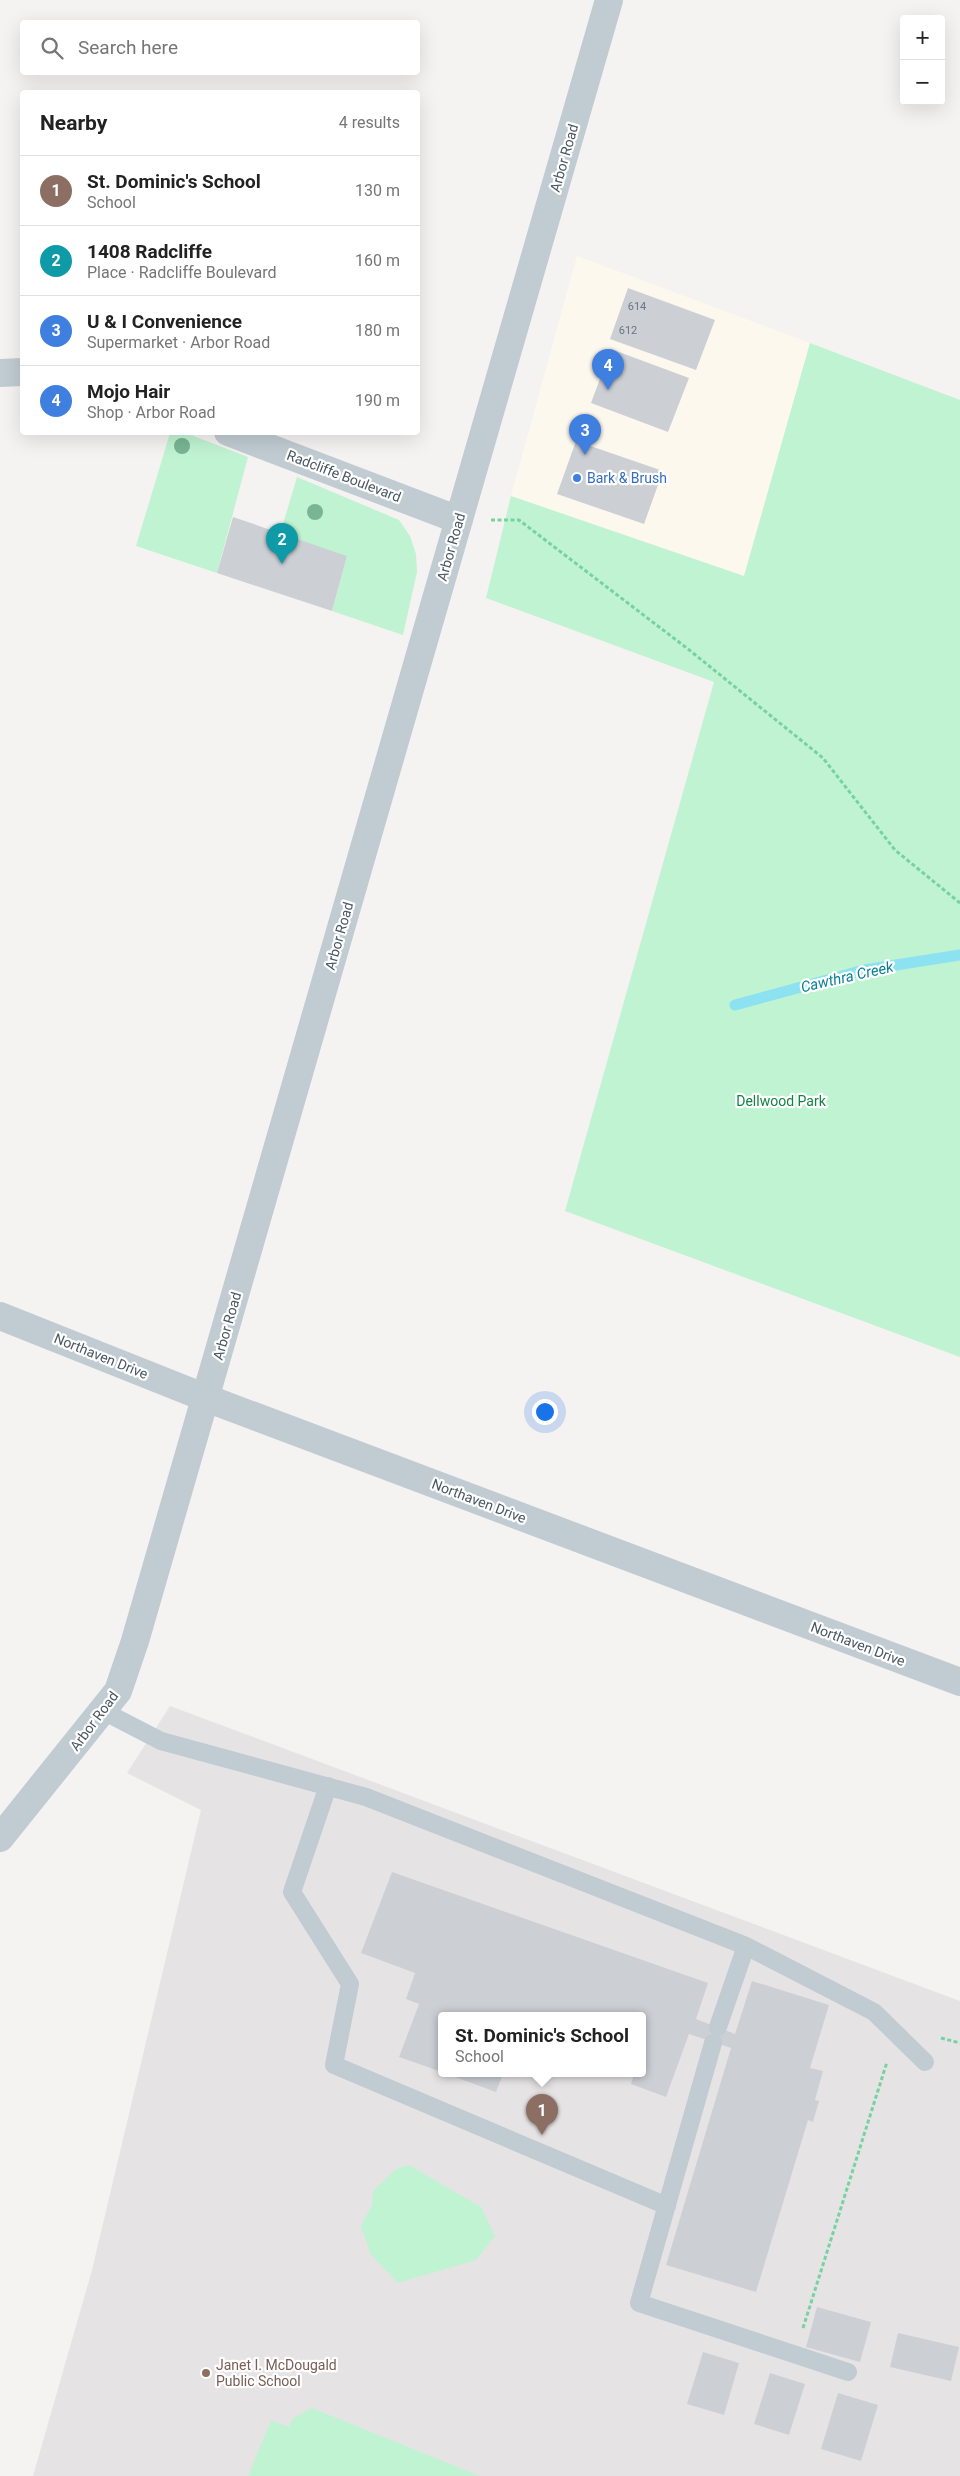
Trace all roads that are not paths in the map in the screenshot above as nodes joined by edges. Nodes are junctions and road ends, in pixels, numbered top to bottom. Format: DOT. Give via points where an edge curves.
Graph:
graph roads {
  1 [pos="609,0"];
  2 [pos="20,372"];
  3 [pos="0,373"];
  4 [pos="236,435"];
  5 [pos="459,520"];
  6 [pos="0,1316"];
  7 [pos="206,1398"];
  8 [pos="960,1682"];
  9 [pos="103,1711"];
  10 [pos="328,1786"];
  11 [pos="0,1838"];
  12 [pos="746,1946"];
  13 [pos="925,2062"];
  14 [pos="667,2206"];
  15 [pos="848,2372"];
  1 -- 5 [label="street, Arbor Road"];
  2 -- 3 [label="street"];
  4 -- 5 [label="street, Radcliffe Boulevard"];
  5 -- 7 [label="street, Arbor Road"];
  6 -- 7 [label="street, Northaven Drive"];
  7 -- 8 [label="street, Northaven Drive"];
  7 -- 9 [label="street, Arbor Road" via="135,1641 118,1691"];
  9 -- 10 [label="lane" via="161,1741"];
  9 -- 11 [label="street, Arbor Road"];
  10 -- 12 [label="lane" via="366,1797"];
  10 -- 14 [label="lane" via="292,1892 350,1984 334,2066"];
  12 -- 13 [label="lane" via="874,2012"];
  12 -- 14 [label="lane" via="716,2035"];
  14 -- 15 [label="lane" via="639,2303"];
}
